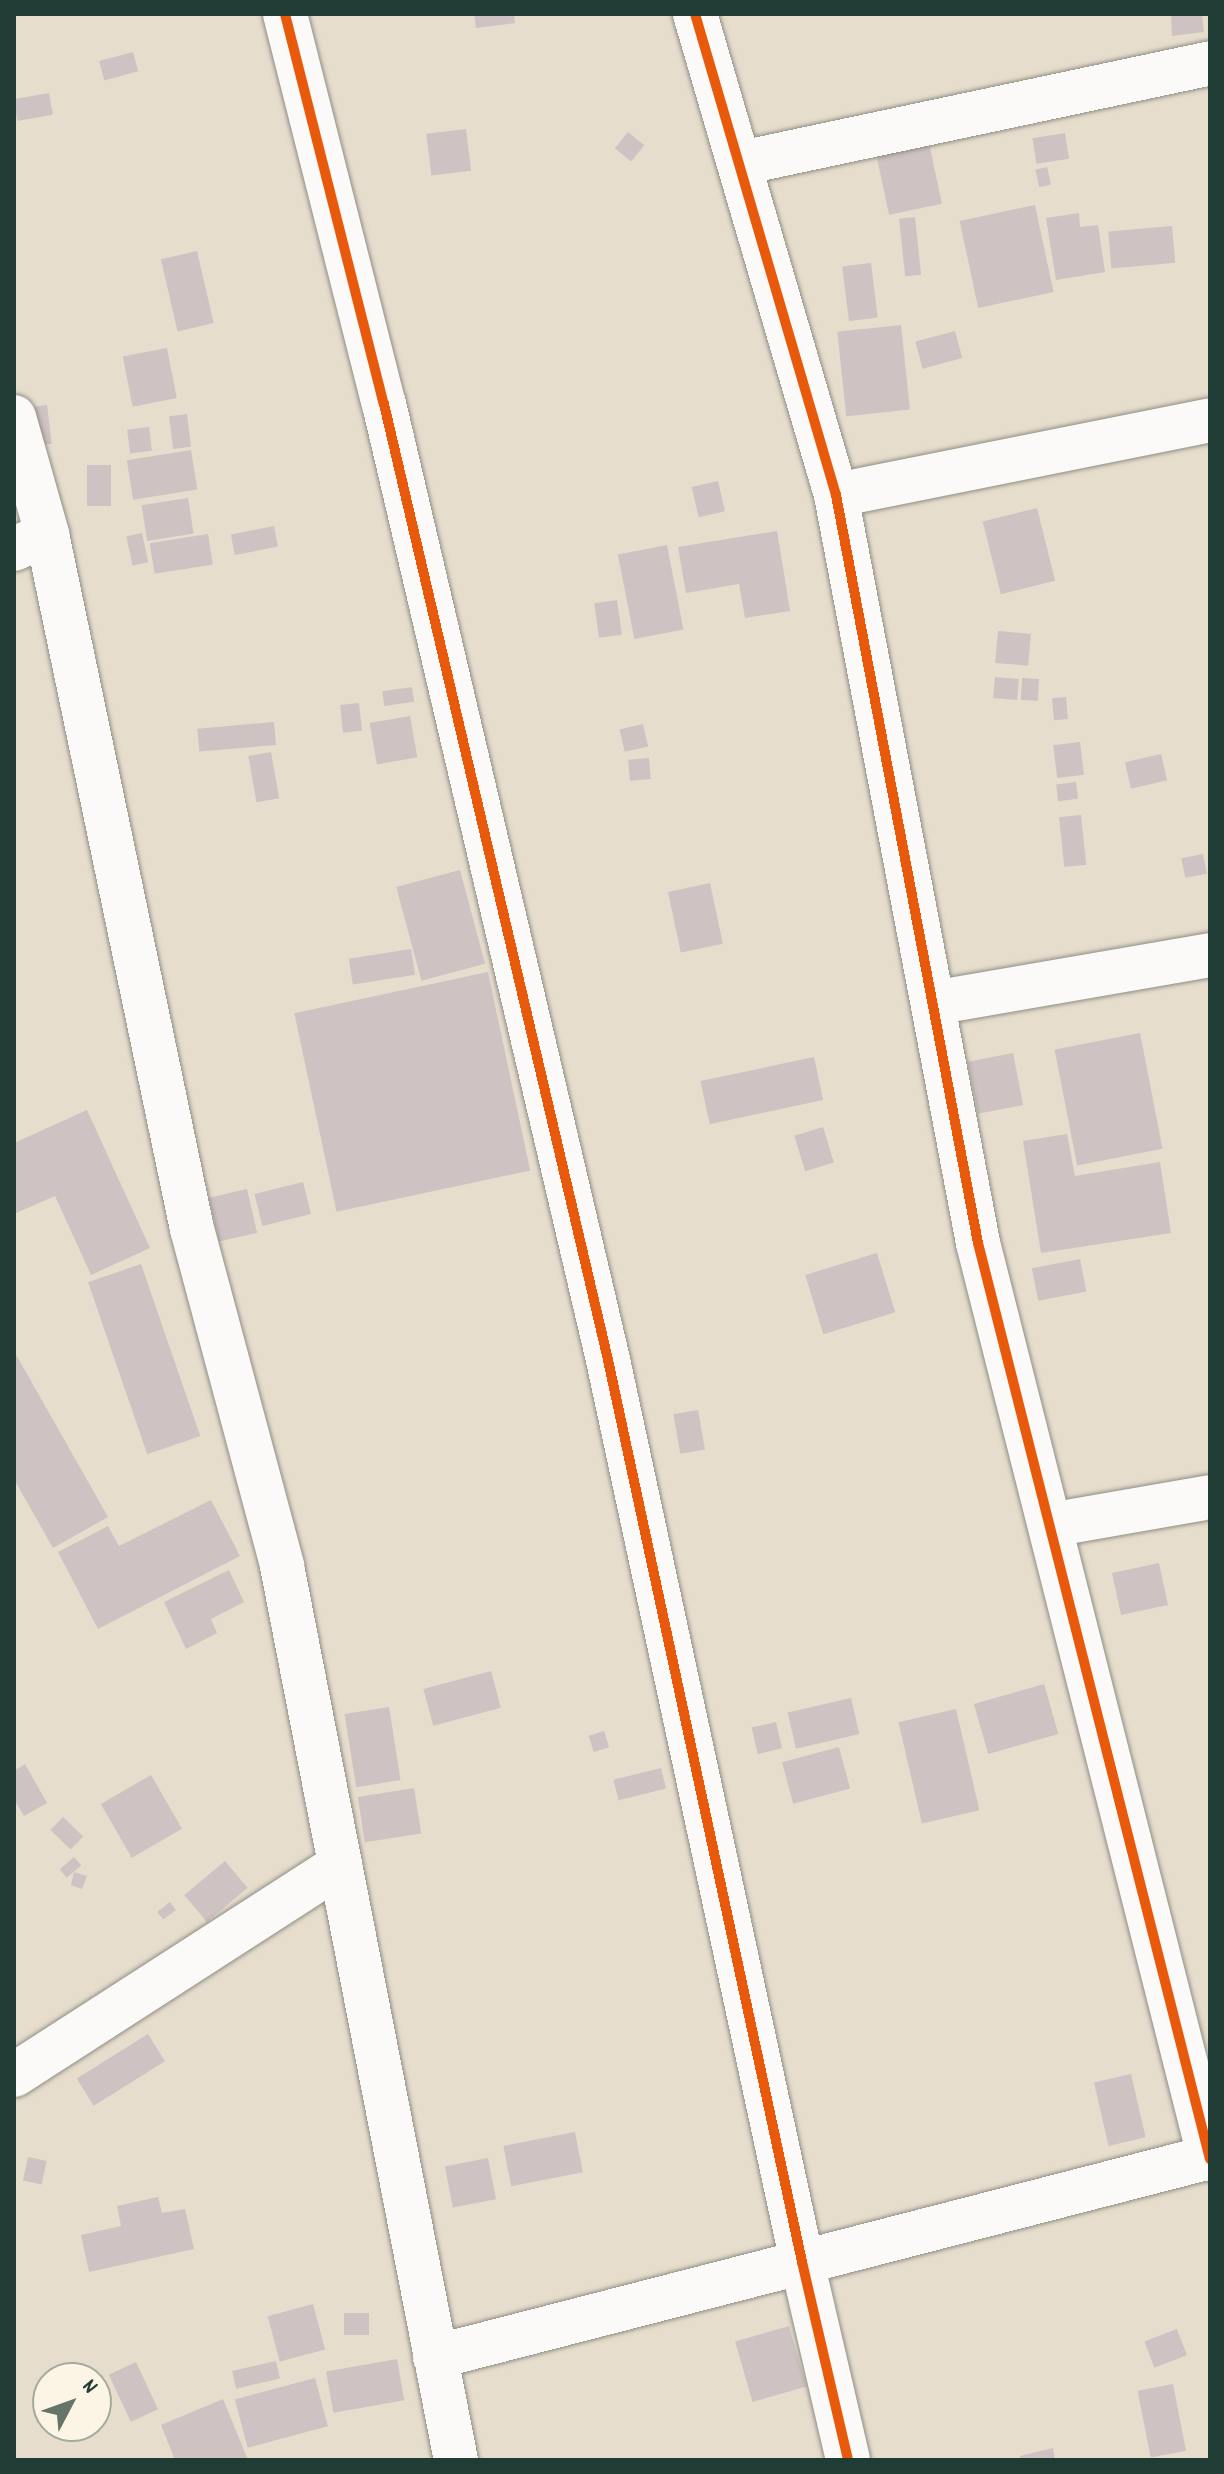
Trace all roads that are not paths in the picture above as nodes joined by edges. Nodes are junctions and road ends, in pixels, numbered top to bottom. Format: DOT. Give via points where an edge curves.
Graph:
graph roads {
  1 [pos="285,14"];
  2 [pos="695,14"];
  3 [pos="1210,63"];
  4 [pos="741,163"];
  5 [pos="14,417"];
  6 [pos="1210,420"];
  7 [pos="836,495"];
  8 [pos="30,542"];
  9 [pos="1210,955"];
  10 [pos="933,1003"];
  11 [pos="1210,1497"];
  12 [pos="1050,1525"];
  13 [pos="340,1865"];
  14 [pos="14,2075"];
  15 [pos="1210,2158"];
  16 [pos="802,2262"];
  17 [pos="435,2357"];
  18 [pos="456,2460"];
  19 [pos="848,2460"];
  1 -- 16 [label="street" via="384,404 608,1360"];
  2 -- 4 [label="street"];
  3 -- 4 [label="street"];
  4 -- 7 [label="street"];
  5 -- 8 [label="street"];
  6 -- 7 [label="street"];
  7 -- 10 [label="street"];
  8 -- 13 [label="street" via="192,1229 282,1566"];
  9 -- 10 [label="street"];
  10 -- 12 [label="street" via="978,1243"];
  11 -- 12 [label="street"];
  12 -- 15 [label="street"];
  13 -- 14 [label="street"];
  13 -- 17 [label="street"];
  15 -- 16 [label="street"];
  16 -- 17 [label="street"];
  16 -- 19 [label="street"];
  17 -- 18 [label="street"];
}
